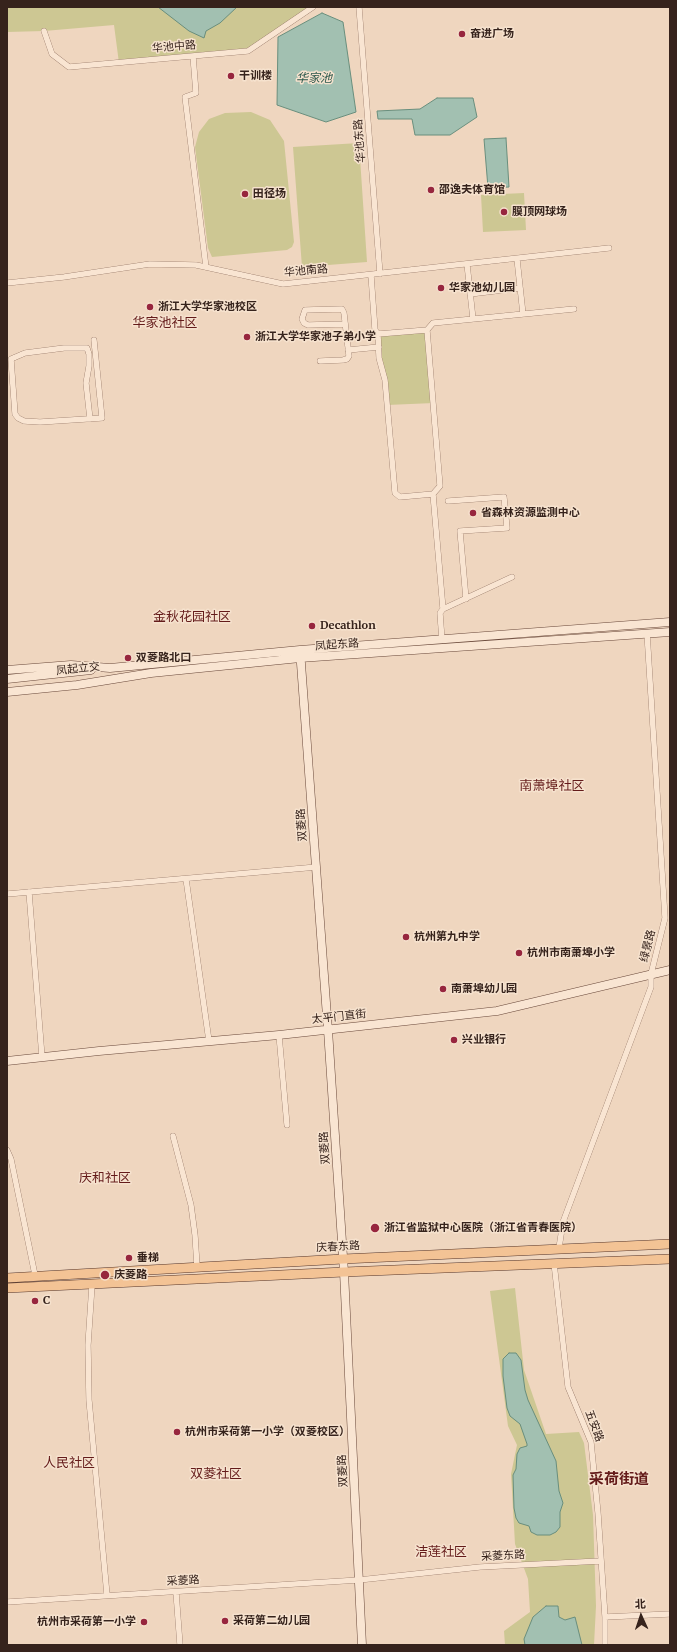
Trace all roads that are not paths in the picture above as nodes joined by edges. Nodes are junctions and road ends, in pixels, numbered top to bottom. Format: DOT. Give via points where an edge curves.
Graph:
graph roads {
  1 [pos="313,7"];
  2 [pos="359,7"];
  3 [pos="44,31"];
  4 [pos="193,56"];
  5 [pos="609,248"];
  6 [pos="517,259"];
  7 [pos="467,264"];
  8 [pos="206,266"];
  9 [pos="380,274"];
  10 [pos="371,275"];
  11 [pos="7,283"];
  12 [pos="520,288"];
  13 [pos="470,294"];
  14 [pos="574,309"];
  15 [pos="523,314"];
  16 [pos="472,319"];
  17 [pos="345,324"];
  18 [pos="427,330"];
  19 [pos="378,334"];
  20 [pos="94,340"];
  21 [pos="378,346"];
  22 [pos="348,350"];
  23 [pos="320,361"];
  24 [pos="90,418"];
  25 [pos="433,494"];
  26 [pos="448,501"];
  27 [pos="512,578"];
  28 [pos="466,599"];
  29 [pos="443,609"];
  30 [pos="670,622"];
  31 [pos="670,632"];
  32 [pos="647,633"];
  33 [pos="442,640"];
  34 [pos="300,654"];
  35 [pos="110,668"];
  36 [pos="7,670"];
  37 [pos="151,673"];
  38 [pos="71,677"];
  39 [pos="7,678"];
  40 [pos="7,688"];
  41 [pos="7,692"];
  42 [pos="316,867"];
  43 [pos="186,879"];
  44 [pos="29,892"];
  45 [pos="7,894"];
  46 [pos="670,970"];
  47 [pos="651,974"];
  48 [pos="328,1030"];
  49 [pos="279,1035"];
  50 [pos="209,1041"];
  51 [pos="42,1057"];
  52 [pos="7,1061"];
  53 [pos="286,1125"];
  54 [pos="173,1136"];
  55 [pos="7,1150"];
  56 [pos="670,1244"];
  57 [pos="559,1248"];
  58 [pos="670,1258"];
  59 [pos="343,1259"];
  60 [pos="554,1264"];
  61 [pos="197,1266"];
  62 [pos="344,1272"];
  63 [pos="34,1275"];
  64 [pos="7,1278"];
  65 [pos="92,1285"];
  66 [pos="7,1288"];
  67 [pos="601,1561"];
  68 [pos="359,1580"];
  69 [pos="176,1592"];
  70 [pos="107,1595"];
  71 [pos="7,1602"];
  72 [pos="670,1614"];
  73 [pos="605,1617"];
  74 [pos="180,1645"];
  75 [pos="362,1645"];
  76 [pos="605,1645"];
  1 -- 4 [label="street, 华池中路" via="248,51"];
  2 -- 9 [label="street, 华池东路"];
  3 -- 4 [label="street, 华池中路" via="52,54 69,67"];
  4 -- 8 [label="street" via="196,93 185,97"];
  5 -- 6 [label="street, 华池南路"];
  6 -- 7 [label="street, 华池南路"];
  6 -- 12 [label="street"];
  7 -- 9 [label="street, 华池南路"];
  7 -- 13 [label="street"];
  8 -- 10 [label="street, 华池南路" via="283,284"];
  8 -- 11 [label="street, 华池南路" via="150,264"];
  9 -- 10 [label="street, 华池南路"];
  10 -- 19 [label="street" via="375,330"];
  12 -- 13 [label="street"];
  12 -- 15 [label="street"];
  13 -- 16 [label="street"];
  14 -- 15 [label="street"];
  15 -- 16 [label="street"];
  16 -- 18 [label="street" via="433,323"];
  17 -- 17 [label="street" via="342,309 310,309 305,310 302,315 304,323 308,325"];
  17 -- 22 [label="street"];
  18 -- 19 [label="street"];
  18 -- 25 [label="street" via="440,486"];
  19 -- 21 [label="street"];
  20 -- 24 [label="street" via="102,418"];
  21 -- 22 [label="street"];
  21 -- 25 [label="street" via="385,380 395,493 400,497"];
  22 -- 23 [label="street" via="347,359"];
  24 -- 24 [label="street" via="86,383 89,366 87,348 25,353 11,360 15,414 18,418 40,422"];
  25 -- 29 [label="street"];
  26 -- 28 [label="street" via="504,497 507,528 460,531"];
  27 -- 28 [label="street"];
  28 -- 29 [label="street"];
  29 -- 33 [label="street" via="440,612"];
  30 -- 33 [label="street, 凤起东路"];
  31 -- 32 [label="street, 凤起东路"];
  32 -- 34 [label="street, 凤起东路"];
  32 -- 47 [label="street, 绿景路" via="665,918"];
  33 -- 34 [label="street, 凤起东路"];
  34 -- 35 [label="street, 凤起东路"];
  34 -- 37 [label="street, 凤起东路"];
  34 -- 42 [label="street, 双菱路"];
  35 -- 36 [label="street, 凤起东路" via="70,665"];
  35 -- 38 [label="street, 凤起立交"];
  37 -- 38 [label="street, 凤起立交"];
  37 -- 41 [label="street, 凤起东路" via="77,685"];
  38 -- 39 [label="street, 凤起立交"];
  38 -- 40 [label="street, 凤起立交"];
  42 -- 43 [label="street"];
  42 -- 48 [label="street, 双菱路"];
  43 -- 44 [label="street"];
  43 -- 50 [label="street"];
  44 -- 45 [label="street"];
  44 -- 51 [label="street"];
  46 -- 47 [label="street, 太平门直街"];
  47 -- 48 [label="street, 太平门直街" via="497,1012"];
  47 -- 57 [label="street, 绿景路" via="651,987 563,1222"];
  48 -- 49 [label="street, 太平门直街"];
  48 -- 59 [label="street, 双菱路"];
  49 -- 50 [label="street, 太平门直街"];
  49 -- 53 [label="street"];
  50 -- 51 [label="street, 太平门直街"];
  51 -- 52 [label="street, 太平门直街"];
  54 -- 61 [label="street" via="191,1206 196,1234"];
  55 -- 63 [label="street" via="11,1159"];
  56 -- 57 [label="main road, 庆春东路"];
  57 -- 59 [label="main road, 庆春东路"];
  58 -- 60 [label="main road"];
  59 -- 61 [label="main road, 庆春东路"];
  59 -- 62 [label="street, 双菱路"];
  60 -- 62 [label="main road"];
  60 -- 67 [label="street, 五安路" via="568,1387 591,1442"];
  61 -- 63 [label="main road, 庆春东路"];
  62 -- 65 [label="main road"];
  62 -- 68 [label="street, 双菱路"];
  63 -- 64 [label="main road, 庆春东路"];
  65 -- 66 [label="main road"];
  65 -- 70 [label="street" via="88,1400"];
  67 -- 68 [label="street, 采菱东路" via="480,1567"];
  67 -- 73 [label="street, 五安路"];
  68 -- 69 [label="street, 采菱路"];
  68 -- 75 [label="street, 双菱路"];
  69 -- 70 [label="street, 采菱路"];
  69 -- 74 [label="street"];
  70 -- 71 [label="street, 采菱路"];
  72 -- 73 [label="street"];
  73 -- 76 [label="street, 五安路"];
}
